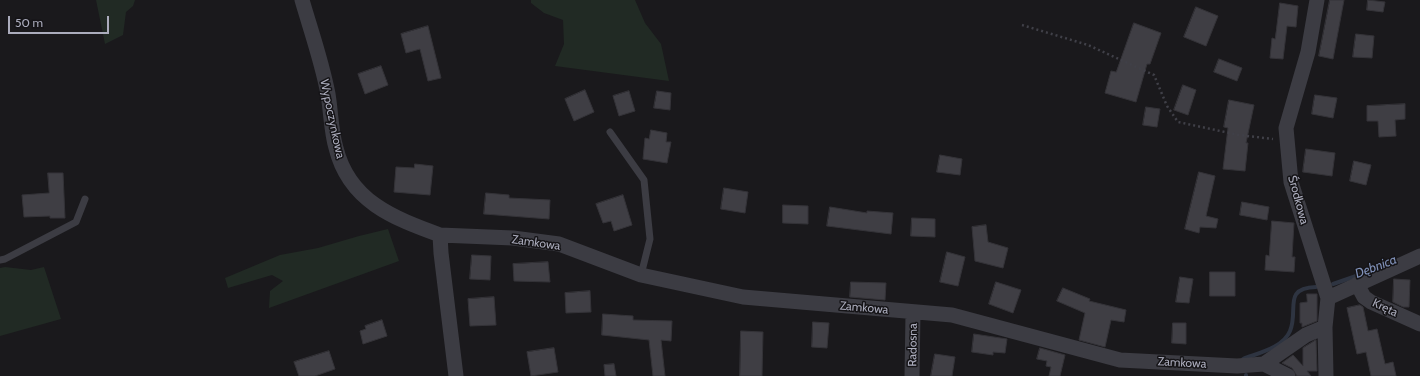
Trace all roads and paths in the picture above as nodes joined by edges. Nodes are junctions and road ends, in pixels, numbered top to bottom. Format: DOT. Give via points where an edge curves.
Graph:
graph roads {
  1 [pos="302,0"];
  2 [pos="1317,0"];
  3 [pos="1022,25"];
  4 [pos="610,132"];
  5 [pos="1288,141"];
  6 [pos="85,199"];
  7 [pos="440,235"];
  8 [pos="1420,256"];
  9 [pos="0,260"];
  10 [pos="641,275"];
  11 [pos="1357,284"];
  12 [pos="1328,298"];
  13 [pos="913,313"];
  14 [pos="1420,324"];
  15 [pos="1325,328"];
  16 [pos="1264,364"];
  17 [pos="456,376"];
  18 [pos="912,376"];
  19 [pos="1288,376"];
  20 [pos="1326,376"];
  1 -- 7 [label="street, Wypoczynkowa" via="328,93 336,148 347,178 373,205"];
  2 -- 5 [label="street, Środkowa" via="1308,52 1286,128"];
  3 -- 5 [label="path" via="1088,46 1154,75 1167,106 1178,122 1239,135"];
  4 -- 10 [label="lane" via="644,180 650,239"];
  5 -- 12 [label="street, Środkowa" via="1291,182"];
  6 -- 9 [label="lane" via="76,222"];
  7 -- 10 [label="street, Zamkowa" via="513,238 559,244"];
  7 -- 17 [label="street"];
  8 -- 11 [label="street"];
  10 -- 13 [label="street, Zamkowa" via="744,297"];
  11 -- 12 [label="street"];
  11 -- 14 [label="street, Kręta" via="1364,297 1371,302"];
  12 -- 15 [label="street, Środkowa"];
  13 -- 16 [label="street, Zamkowa" via="952,315 1120,360 1237,366"];
  13 -- 18 [label="street, Radosna"];
  15 -- 16 [label="street" via="1306,335"];
  15 -- 20 [label="street, Środkowa"];
  16 -- 19 [label="street"];
}
